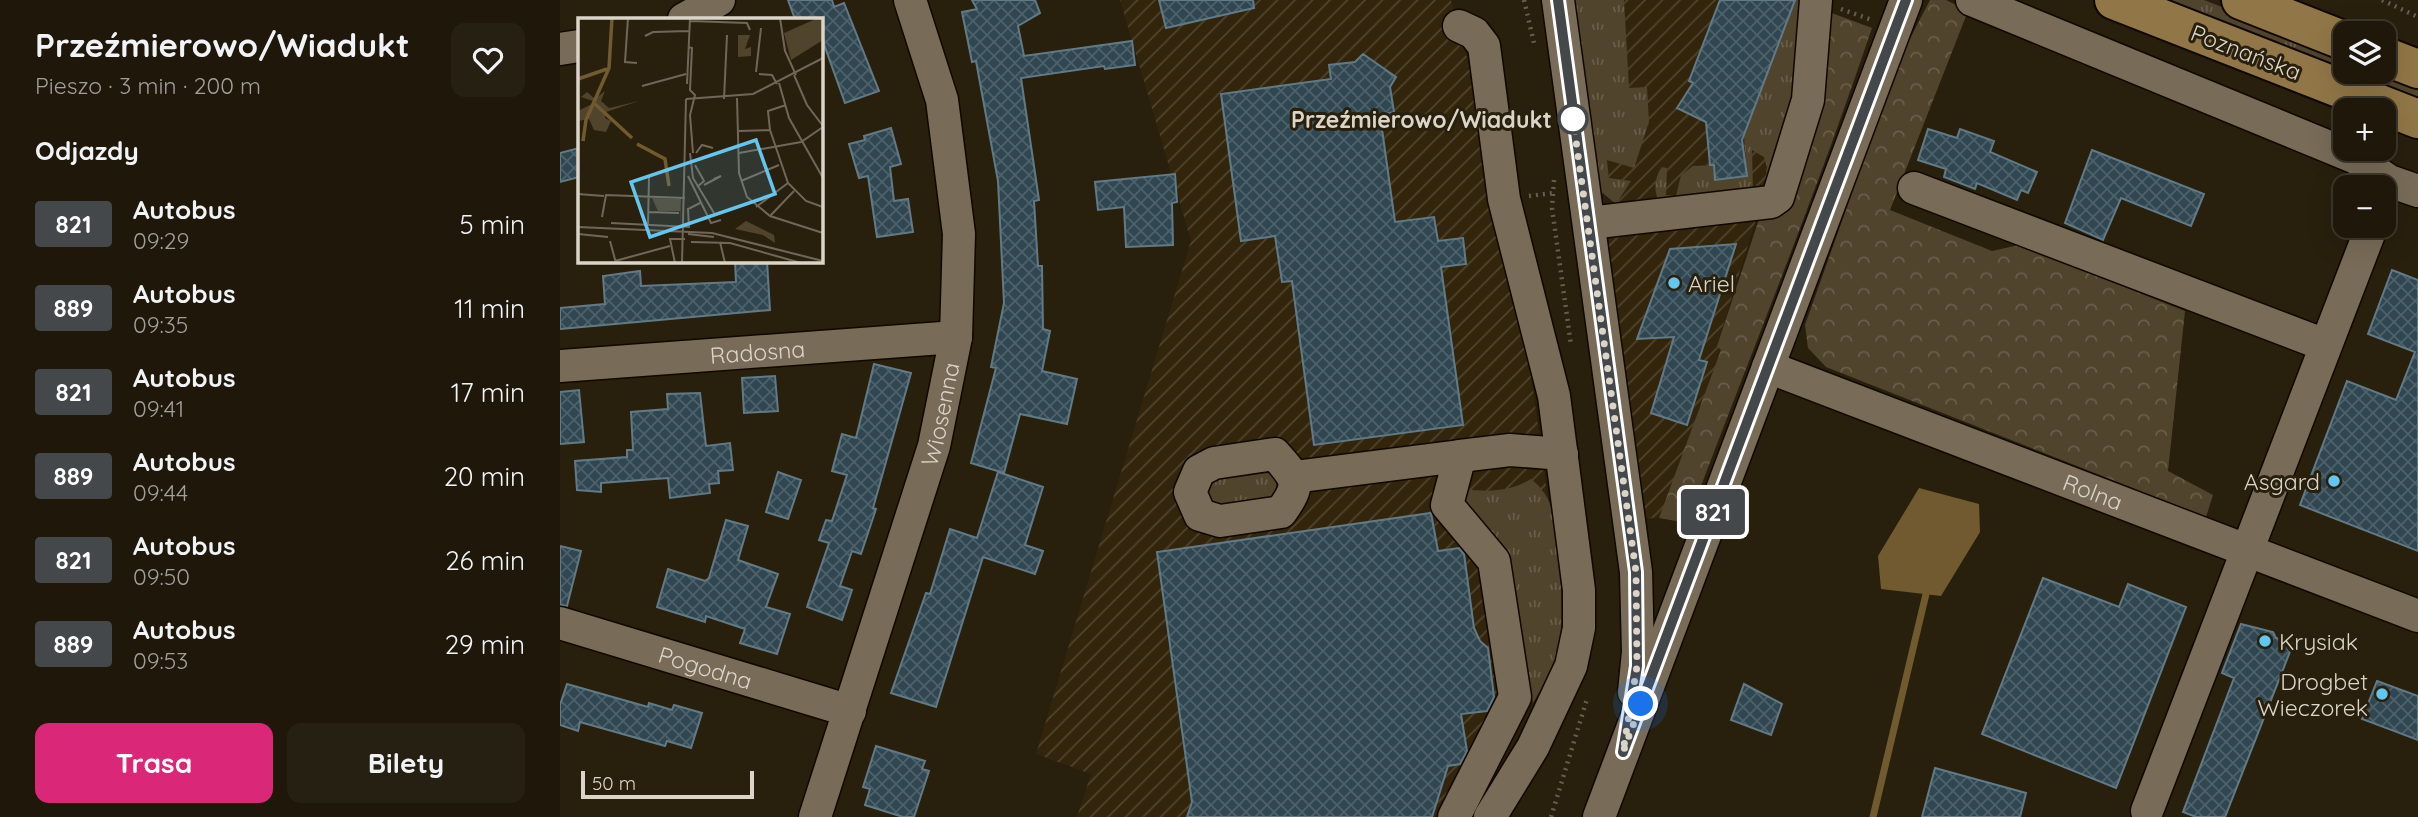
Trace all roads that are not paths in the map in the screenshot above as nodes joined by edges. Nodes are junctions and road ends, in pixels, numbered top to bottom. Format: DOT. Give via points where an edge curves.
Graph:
graph roads {
  1 [pos="719,0"];
  2 [pos="910,0"];
  3 [pos="1558,0"];
  4 [pos="1972,0"];
  5 [pos="2114,0"];
  6 [pos="2241,0"];
  7 [pos="1826,4"];
  8 [pos="1893,12"];
  9 [pos="686,18"];
  10 [pos="1459,26"];
  11 [pos="2333,36"];
  12 [pos="578,46"];
  13 [pos="560,50"];
  14 [pos="2396,60"];
  15 [pos="2418,69"];
  16 [pos="2418,119"];
  17 [pos="1914,188"];
  18 [pos="2397,189"];
  19 [pos="1589,223"];
  20 [pos="2367,238"];
  21 [pos="956,337"];
  22 [pos="2325,345"];
  23 [pos="560,366"];
  24 [pos="1768,367"];
  25 [pos="1562,454"];
  26 [pos="1460,456"];
  27 [pos="1294,477"];
  28 [pos="2246,550"];
  29 [pos="2418,616"];
  30 [pos="560,623"];
  31 [pos="850,711"];
  32 [pos="1623,752"];
  33 [pos="2147,811"];
  34 [pos="815,817"];
  35 [pos="1454,817"];
  36 [pos="1490,817"];
  37 [pos="1599,817"];
  1 -- 9 [label="street"];
  2 -- 21 [label="street, Wiosenna" via="942,100 959,234"];
  3 -- 19 [label="street"];
  4 -- 18 [label="street" via="2356,159"];
  5 -- 16 [label="main road, Poznańska"];
  6 -- 11 [label="main road, Poznańska"];
  7 -- 19 [label="street" via="1808,100 1778,197 1772,202"];
  8 -- 24 [label="street"];
  10 -- 25 [label="street" via="1474,33 1484,46 1504,199 1554,396"];
  12 -- 13 [label="street"];
  14 -- 15 [label="main road"];
  17 -- 22 [label="street"];
  19 -- 32 [label="street" via="1637,588 1637,666"];
  20 -- 22 [label="street"];
  21 -- 23 [label="street, Radosna"];
  21 -- 31 [label="street, Wiosenna" via="934,446"];
  22 -- 28 [label="street"];
  24 -- 28 [label="street, Rolna"];
  24 -- 32 [label="street"];
  25 -- 26 [label="street" via="1510,450"];
  25 -- 36 [label="street" via="1579,590 1579,628 1571,666 1544,724"];
  26 -- 27 [label="street"];
  26 -- 35 [label="street" via="1447,505 1494,561 1516,697"];
  28 -- 29 [label="street, Rolna"];
  28 -- 33 [label="street"];
  30 -- 31 [label="street, Pogodna"];
  31 -- 34 [label="street, Wiosenna"];
  32 -- 37 [label="street"];
}
